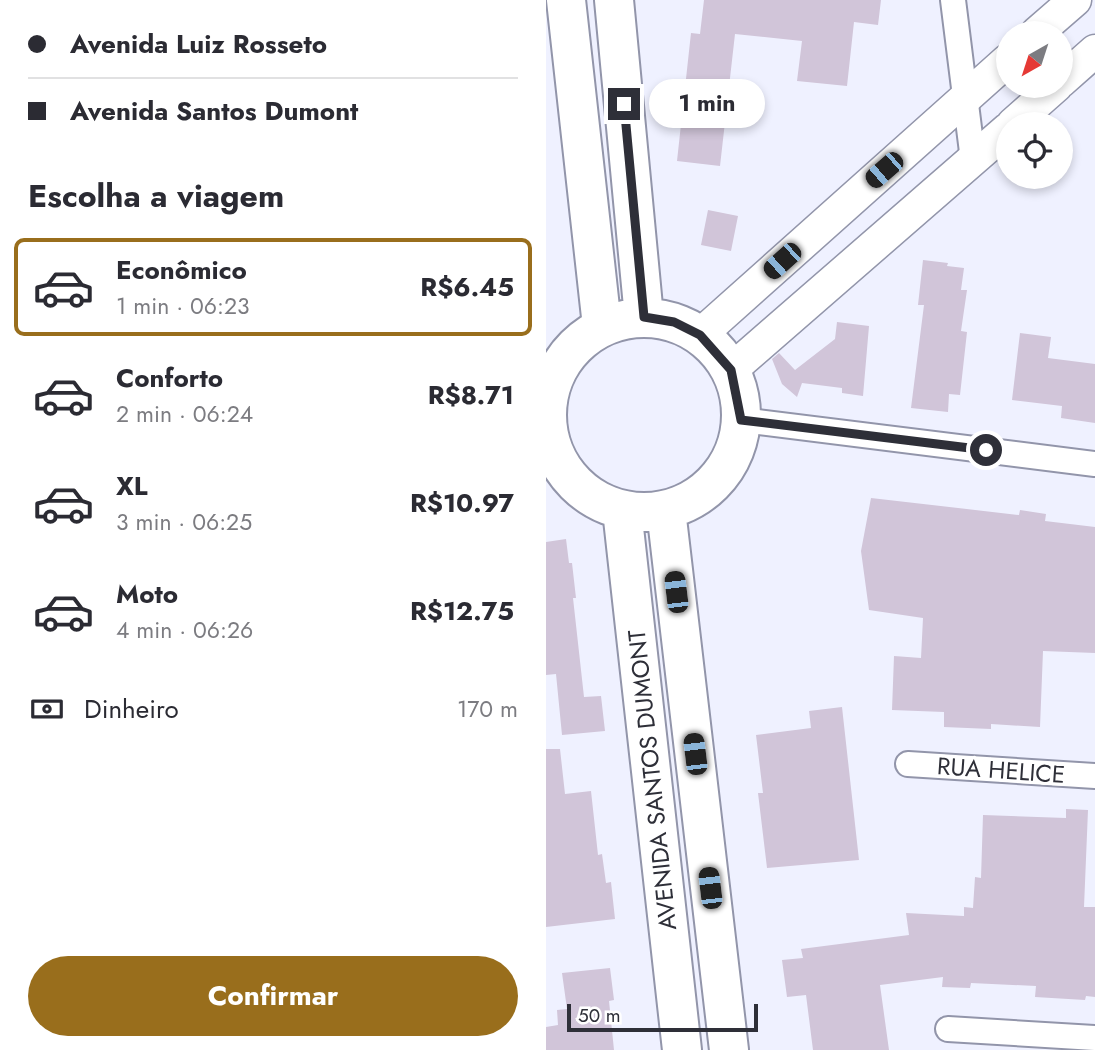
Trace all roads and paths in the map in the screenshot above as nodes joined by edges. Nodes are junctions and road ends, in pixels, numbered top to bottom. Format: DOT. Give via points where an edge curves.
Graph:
graph roads {
  1 [pos="566,0"];
  2 [pos="614,0"];
  3 [pos="953,0"];
  4 [pos="1074,0"];
  5 [pos="1050,21"];
  6 [pos="1095,51"];
  7 [pos="1073,70"];
  8 [pos="996,71"];
  9 [pos="1042,98"];
  10 [pos="964,99"];
  11 [pos="1027,112"];
  12 [pos="996,140"];
  13 [pos="973,160"];
  14 [pos="843,205"];
  15 [pos="875,246"];
  16 [pos="644,317"];
  17 [pos="602,326"];
  18 [pos="700,335"];
  19 [pos="731,370"];
  20 [pos="546,402"];
  21 [pos="741,420"];
  22 [pos="1095,464"];
  23 [pos="622,510"];
  24 [pos="666,510"];
  25 [pos="908,764"];
  26 [pos="1095,776"];
  27 [pos="948,1029"];
  28 [pos="1095,1038"];
  29 [pos="682,1050"];
  30 [pos="729,1050"];
  1 -- 17 [label="main road"];
  2 -- 16 [label="main road"];
  3 -- 10 [label="street"];
  4 -- 5 [label="street"];
  6 -- 7 [label="street"];
  8 -- 10 [label="street"];
  9 -- 11 [label="street"];
  10 -- 13 [label="street"];
  10 -- 14 [label="street"];
  12 -- 13 [label="street"];
  13 -- 15 [label="street"];
  14 -- 15 [label="street"];
  14 -- 18 [label="street"];
  15 -- 19 [label="street"];
  16 -- 17 [label="main road"];
  16 -- 18 [label="main road" via="674,322"];
  17 -- 20 [label="main road" via="575,345 562,362"];
  18 -- 19 [label="main road"];
  19 -- 21 [label="main road"];
  20 -- 23 [label="main road" via="547,431 556,458 573,482 595,499"];
  21 -- 22 [label="street"];
  21 -- 24 [label="main road" via="735,451 719,478 695,499"];
  23 -- 24 [label="main road"];
  23 -- 29 [label="main road, AVENIDA SANTOS DUMONT"];
  24 -- 30 [label="main road, AVENIDA SANTOS DUMONT"];
  25 -- 26 [label="street, RUA HELICE"];
  27 -- 28 [label="street"];
}
